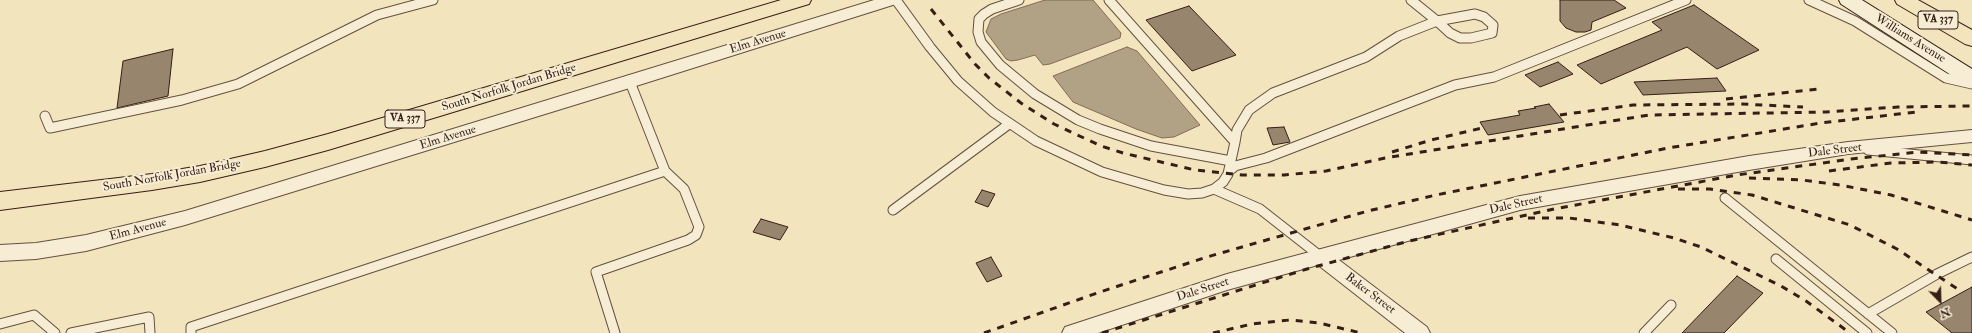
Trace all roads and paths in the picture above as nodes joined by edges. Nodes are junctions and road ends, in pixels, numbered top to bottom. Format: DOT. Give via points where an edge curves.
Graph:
graph roads {
  1 [pos="433,0"];
  2 [pos="802,0"];
  3 [pos="891,0"];
  4 [pos="896,0"];
  5 [pos="1019,0"];
  6 [pos="1109,0"];
  7 [pos="1411,0"];
  8 [pos="1686,0"];
  9 [pos="1809,0"];
  10 [pos="1904,0"];
  11 [pos="1849,1"];
  12 [pos="1437,21"];
  13 [pos="1972,40"];
  14 [pos="1972,79"];
  15 [pos="630,82"];
  16 [pos="1972,84"];
  17 [pos="45,116"];
  18 [pos="1009,124"];
  19 [pos="1972,136"];
  20 [pos="1235,142"];
  21 [pos="1848,148"];
  22 [pos="1972,160"];
  23 [pos="1231,161"];
  24 [pos="665,171"];
  25 [pos="1229,171"];
  26 [pos="1214,188"];
  27 [pos="1725,198"];
  28 [pos="0,201"];
  29 [pos="893,210"];
  30 [pos="0,253"];
  31 [pos="1320,256"];
  32 [pos="1972,257"];
  33 [pos="1776,259"];
  34 [pos="1671,305"];
  35 [pos="1868,314"];
  36 [pos="0,324"];
  37 [pos="55,333"];
  38 [pos="71,333"];
  39 [pos="150,333"];
  40 [pos="191,333"];
  41 [pos="615,333"];
  42 [pos="1072,333"];
  43 [pos="1420,333"];
  44 [pos="1644,333"];
  45 [pos="1867,333"];
  46 [pos="1892,333"];
  1 -- 17 [label="lane" via="377,15 231,86 182,100 50,128"];
  2 -- 28 [label="main road, South Norfolk Jordan Bridge / VA 337" via="265,159 152,182"];
  3 -- 15 [label="street, Elm Avenue"];
  4 -- 18 [label="lane" via="958,81"];
  5 -- 23 [label="lane" via="984,14 979,19 978,32 981,42 1000,64 1035,94 1071,116 1100,129 1167,149"];
  6 -- 20 [label="lane"];
  7 -- 12 [label="lane"];
  8 -- 25 [label="lane" via="1494,77 1455,85 1266,158 1235,166"];
  9 -- 16 [label="lane" via="1855,21 1946,78"];
  10 -- 13 [label="main road, VA 337"];
  11 -- 14 [label="street, Williams Avenue"];
  12 -- 12 [label="lane" via="1475,14 1484,17 1493,25 1492,32 1460,38"];
  12 -- 20 [label="lane" via="1399,36 1379,50 1351,63 1273,93 1249,110 1237,130"];
  15 -- 24 [label="lane"];
  15 -- 30 [label="street, Elm Avenue" via="135,232 79,245"];
  18 -- 26 [label="lane" via="1069,158 1130,181 1183,194 1202,193"];
  18 -- 29 [label="lane"];
  19 -- 21 [label="street, Dale Street"];
  20 -- 23 [label="lane"];
  21 -- 22 [label="lane"];
  21 -- 31 [label="street, Dale Street" via="1710,169 1520,203"];
  23 -- 25 [label="lane"];
  24 -- 40 [label="lane" via="191,327"];
  24 -- 41 [label="lane" via="684,189 698,224 698,232 688,240 596,272"];
  25 -- 26 [label="lane" via="1223,182"];
  26 -- 31 [label="lane" via="1260,210"];
  27 -- 35 [label="lane"];
  31 -- 42 [label="street, Dale Street" via="1227,282"];
  31 -- 43 [label="street, Baker Street"];
  32 -- 35 [label="lane"];
  33 -- 45 [label="lane"];
  34 -- 44 [label="lane"];
  35 -- 46 [label="lane"];
  36 -- 37 [label="lane" via="34,315"];
  38 -- 39 [label="lane" via="149,317"];
}
